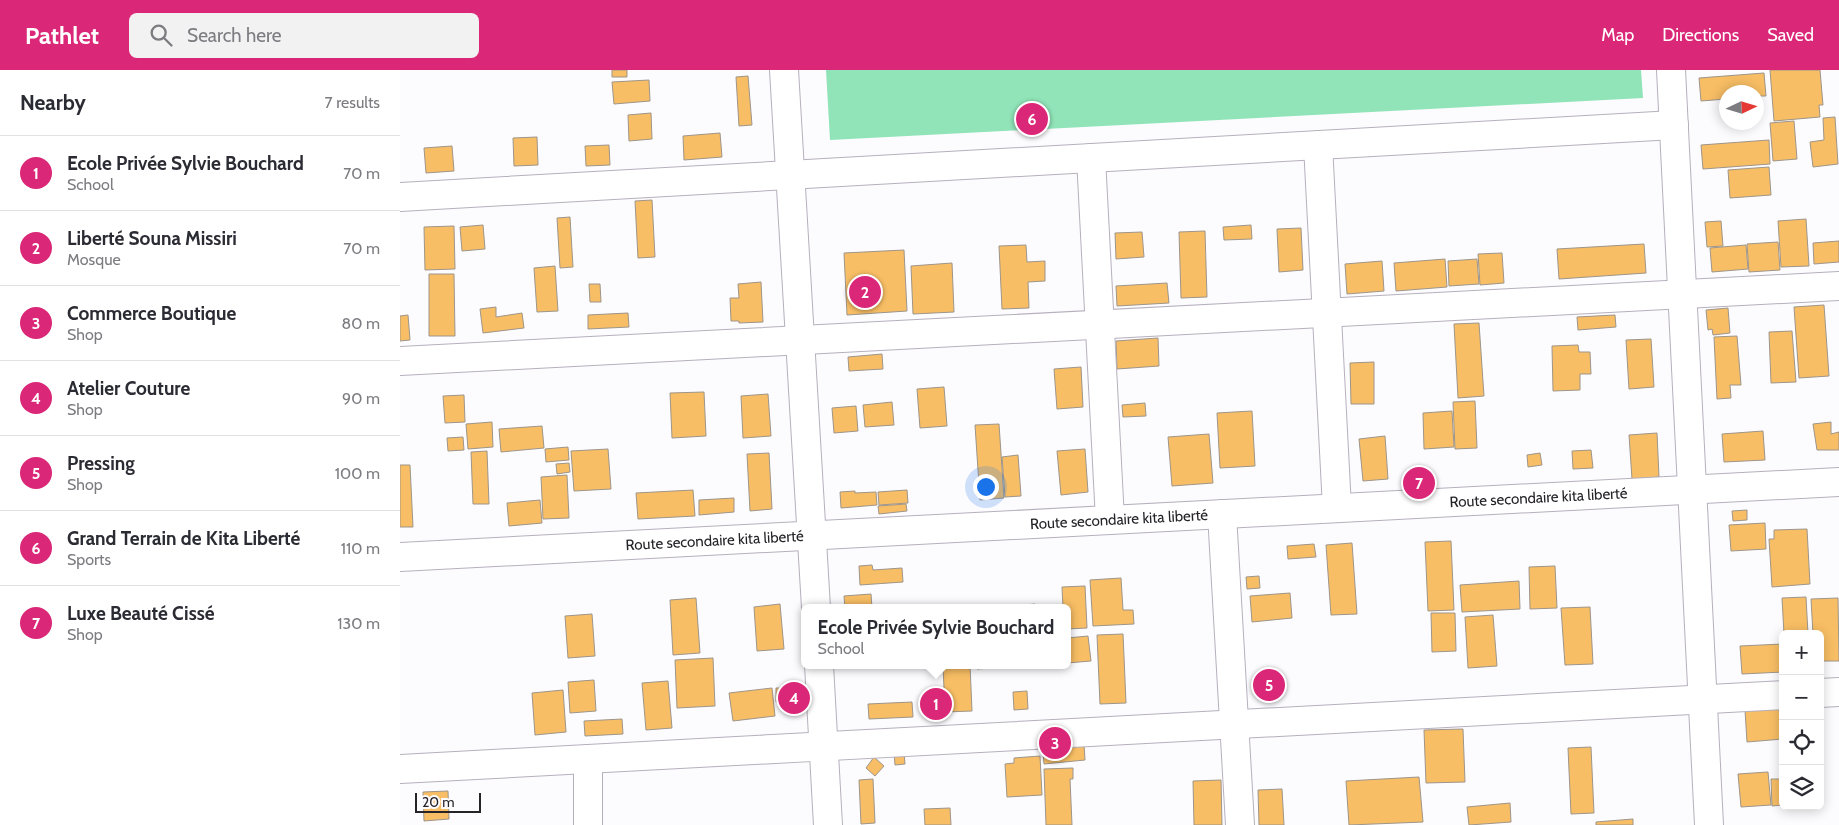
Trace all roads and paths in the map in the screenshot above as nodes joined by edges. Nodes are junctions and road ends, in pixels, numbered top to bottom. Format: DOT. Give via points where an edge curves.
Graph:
graph roads {
  1 [pos="784,70"];
  2 [pos="1671,70"];
  3 [pos="1674,125"];
  4 [pos="1318,145"];
  5 [pos="1091,158"];
  6 [pos="790,175"];
  7 [pos="400,197"];
  8 [pos="1839,286"];
  9 [pos="1682,294"];
  10 [pos="1327,313"];
  11 [pos="1099,325"];
  12 [pos="800,340"];
  13 [pos="400,361"];
  14 [pos="1839,482"];
  15 [pos="1692,490"];
  16 [pos="1337,508"];
  17 [pos="1222,514"];
  18 [pos="1110,520"];
  19 [pos="811,535"];
  20 [pos="400,557"];
  21 [pos="816,604"];
  22 [pos="819,669"];
  23 [pos="1839,692"];
  24 [pos="1824,693"];
  25 [pos="1779,695"];
  26 [pos="1702,699"];
  27 [pos="1234,724"];
  28 [pos="824,746"];
  29 [pos="588,759"];
  30 [pos="400,769"];
  31 [pos="588,825"];
  32 [pos="828,825"];
  33 [pos="1240,825"];
  34 [pos="1708,825"];
  1 -- 6 [label="street"];
  2 -- 3 [label="street"];
  3 -- 4 [label="street"];
  3 -- 9 [label="street"];
  4 -- 5 [label="street"];
  4 -- 10 [label="street"];
  5 -- 6 [label="street"];
  5 -- 11 [label="street"];
  6 -- 7 [label="street"];
  6 -- 12 [label="street"];
  8 -- 9 [label="street"];
  9 -- 10 [label="street"];
  9 -- 15 [label="street"];
  10 -- 11 [label="street"];
  10 -- 16 [label="street"];
  11 -- 12 [label="street"];
  11 -- 18 [label="street"];
  12 -- 13 [label="street"];
  12 -- 19 [label="street"];
  14 -- 15 [label="street, Route secondaire kita liberté"];
  15 -- 16 [label="street, Route secondaire kita liberté"];
  15 -- 26 [label="street"];
  16 -- 17 [label="street, Route secondaire kita liberté"];
  17 -- 18 [label="street, Route secondaire kita liberté"];
  17 -- 27 [label="street"];
  18 -- 19 [label="street, Route secondaire kita liberté"];
  19 -- 20 [label="street, Route secondaire kita liberté"];
  19 -- 21 [label="street"];
  22 -- 28 [label="street"];
  23 -- 24 [label="street"];
  25 -- 26 [label="street"];
  26 -- 27 [label="street"];
  26 -- 34 [label="street"];
  27 -- 28 [label="street"];
  27 -- 33 [label="street"];
  28 -- 29 [label="street"];
  28 -- 32 [label="street"];
  29 -- 30 [label="street"];
  29 -- 31 [label="street"];
}
